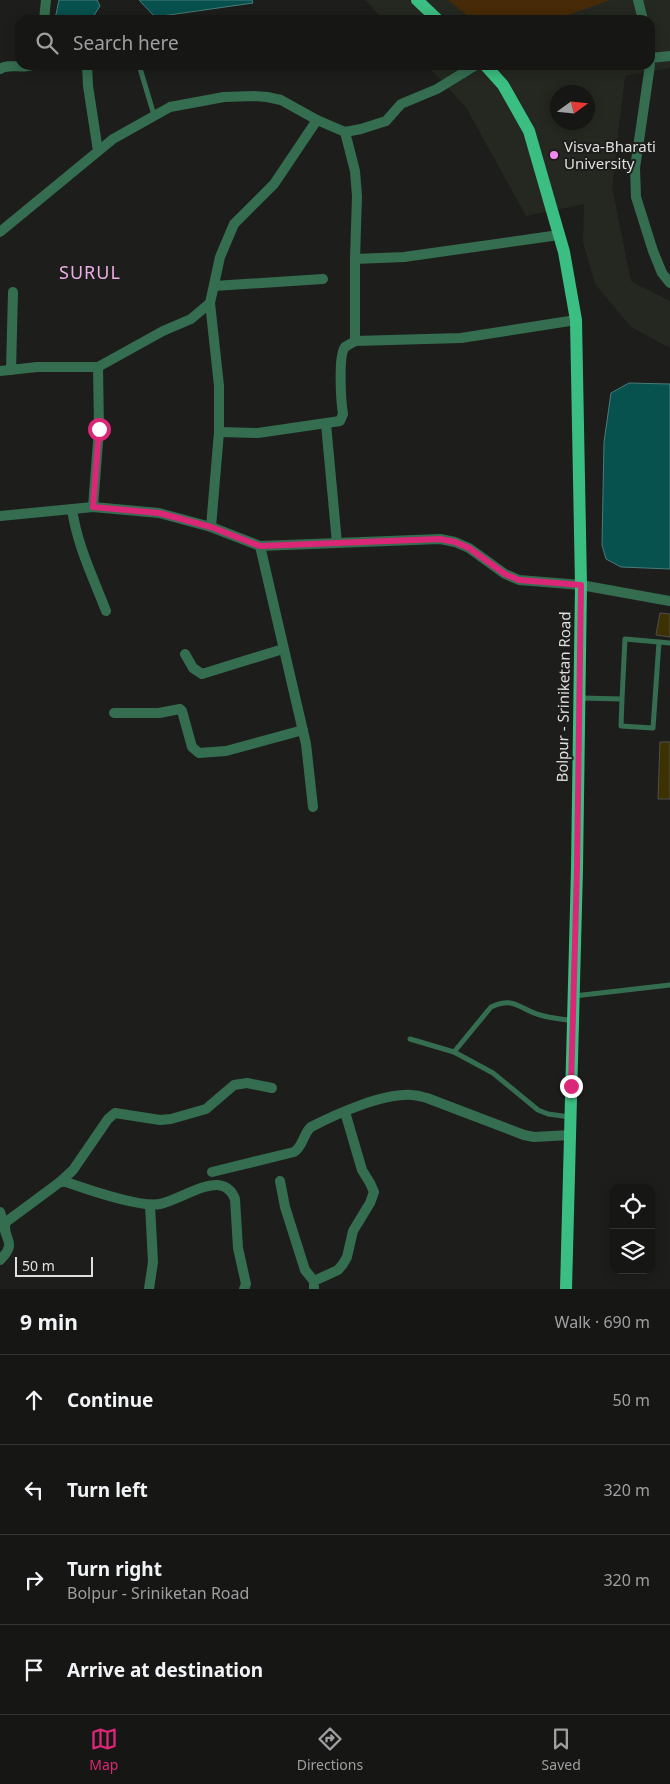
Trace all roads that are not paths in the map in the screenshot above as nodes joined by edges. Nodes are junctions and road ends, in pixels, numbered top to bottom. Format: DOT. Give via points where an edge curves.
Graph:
graph roads {
  1 [pos="46,0"];
  2 [pos="417,0"];
  3 [pos="638,0"];
  4 [pos="44,15"];
  5 [pos="433,15"];
  6 [pos="642,15"];
  7 [pos="670,56"];
  8 [pos="655,58"];
  9 [pos="15,67"];
  10 [pos="0,68"];
  11 [pos="87,70"];
  12 [pos="140,70"];
  13 [pos="468,70"];
  14 [pos="490,70"];
  15 [pos="648,70"];
  16 [pos="154,115"];
  17 [pos="316,120"];
  18 [pos="345,132"];
  19 [pos="98,151"];
  20 [pos="0,232"];
  21 [pos="559,236"];
  22 [pos="355,259"];
  23 [pos="323,279"];
  24 [pos="670,283"];
  25 [pos="214,286"];
  26 [pos="13,292"];
  27 [pos="210,303"];
  28 [pos="576,320"];
  29 [pos="355,341"];
  30 [pos="98,367"];
  31 [pos="5,370"];
  32 [pos="326,424"];
  33 [pos="219,432"];
  34 [pos="93,507"];
  35 [pos="72,509"];
  36 [pos="0,516"];
  37 [pos="211,527"];
  38 [pos="337,543"];
  39 [pos="260,546"];
  40 [pos="581,585"];
  41 [pos="670,601"];
  42 [pos="106,611"];
  43 [pos="659,642"];
  44 [pos="670,643"];
  45 [pos="283,648"];
  46 [pos="185,654"];
  47 [pos="580,698"];
  48 [pos="622,699"];
  49 [pos="114,713"];
  50 [pos="302,730"];
  51 [pos="313,807"];
  52 [pos="670,986"];
  53 [pos="573,996"];
  54 [pos="572,1021"];
  55 [pos="410,1039"];
  56 [pos="454,1052"];
  57 [pos="272,1088"];
  58 [pos="345,1112"];
  59 [pos="570,1117"];
  60 [pos="570,1135"];
  61 [pos="212,1172"];
  62 [pos="280,1181"];
  63 [pos="60,1182"];
  64 [pos="150,1205"];
  65 [pos="0,1212"];
  66 [pos="4,1224"];
  67 [pos="0,1260"];
  68 [pos="314,1285"];
  69 [pos="148,1289"];
  70 [pos="244,1289"];
  71 [pos="566,1289"];
  1 -- 4 [label="street"];
  2 -- 5 [label="main road"];
  3 -- 6 [label="street"];
  7 -- 8 [label="street"];
  9 -- 10 [label="street"];
  11 -- 19 [label="street"];
  12 -- 16 [label="lane"];
  13 -- 18 [label="street" via="437,89 397,107 386,121"];
  14 -- 21 [label="main road, Bolpur - Sriniketan Road" via="503,85 530,131"];
  15 -- 24 [label="street" via="635,168 636,197 653,251"];
  16 -- 17 [label="street" via="170,107 206,100 254,96 281,100"];
  16 -- 19 [label="street"];
  17 -- 18 [label="street"];
  17 -- 25 [label="street" via="274,184 234,224 220,257"];
  18 -- 22 [label="street" via="355,171 357,196"];
  19 -- 20 [label="street"];
  21 -- 22 [label="street" via="404,257"];
  21 -- 28 [label="main road, Bolpur - Sriniketan Road"];
  22 -- 29 [label="street"];
  23 -- 25 [label="street"];
  25 -- 27 [label="street"];
  26 -- 31 [label="street"];
  27 -- 30 [label="street" via="191,319"];
  27 -- 33 [label="street" via="219,386"];
  28 -- 29 [label="street" via="461,338"];
  28 -- 40 [label="main road, Bolpur - Sriniketan Road"];
  29 -- 32 [label="street" via="342,352 342,417 340,421"];
  30 -- 31 [label="street"];
  30 -- 34 [label="street" via="99,429"];
  32 -- 33 [label="street" via="258,433"];
  32 -- 38 [label="street"];
  33 -- 37 [label="street"];
  34 -- 35 [label="street"];
  34 -- 37 [label="street" via="159,513"];
  35 -- 36 [label="street"];
  35 -- 42 [label="street" via="84,558"];
  37 -- 39 [label="street"];
  38 -- 39 [label="street"];
  38 -- 40 [label="street" via="440,539 469,548 519,580"];
  39 -- 45 [label="street"];
  40 -- 41 [label="street"];
  40 -- 47 [label="main road, Bolpur - Sriniketan Road"];
  43 -- 44 [label="lane"];
  43 -- 48 [label="lane" via="625,639"];
  43 -- 48 [label="lane" via="653,728 621,726"];
  45 -- 46 [label="street" via="202,674 193,668"];
  45 -- 50 [label="street"];
  47 -- 48 [label="lane"];
  47 -- 53 [label="main road, Bolpur - Sriniketan Road"];
  49 -- 50 [label="street" via="159,713 180,709 192,747 199,753 226,751"];
  50 -- 51 [label="street"];
  52 -- 53 [label="lane"];
  53 -- 54 [label="main road, Bolpur - Sriniketan Road"];
  54 -- 56 [label="lane" via="539,1015 510,1002 498,1004 491,1007"];
  54 -- 59 [label="main road, Bolpur - Sriniketan Road"];
  55 -- 56 [label="lane"];
  56 -- 59 [label="lane" via="493,1073 538,1110"];
  57 -- 63 [label="street" via="247,1083 234,1085 206,1109 171,1120 116,1113 108,1119 73,1170"];
  58 -- 60 [label="street" via="385,1098 412,1095 457,1108 524,1135"];
  58 -- 61 [label="street" via="311,1127 294,1152"];
  58 -- 68 [label="street" via="362,1170 374,1192 353,1231 343,1264"];
  59 -- 60 [label="main road, Bolpur - Sriniketan Road"];
  60 -- 71 [label="main road, Bolpur - Sriniketan Road"];
  62 -- 68 [label="street" via="305,1270"];
  63 -- 64 [label="street"];
  63 -- 66 [label="street"];
  64 -- 69 [label="street" via="153,1262"];
  64 -- 70 [label="street" via="208,1186 228,1188 235,1199"];
  65 -- 66 [label="street"];
  66 -- 67 [label="street" via="9,1248"];
}
